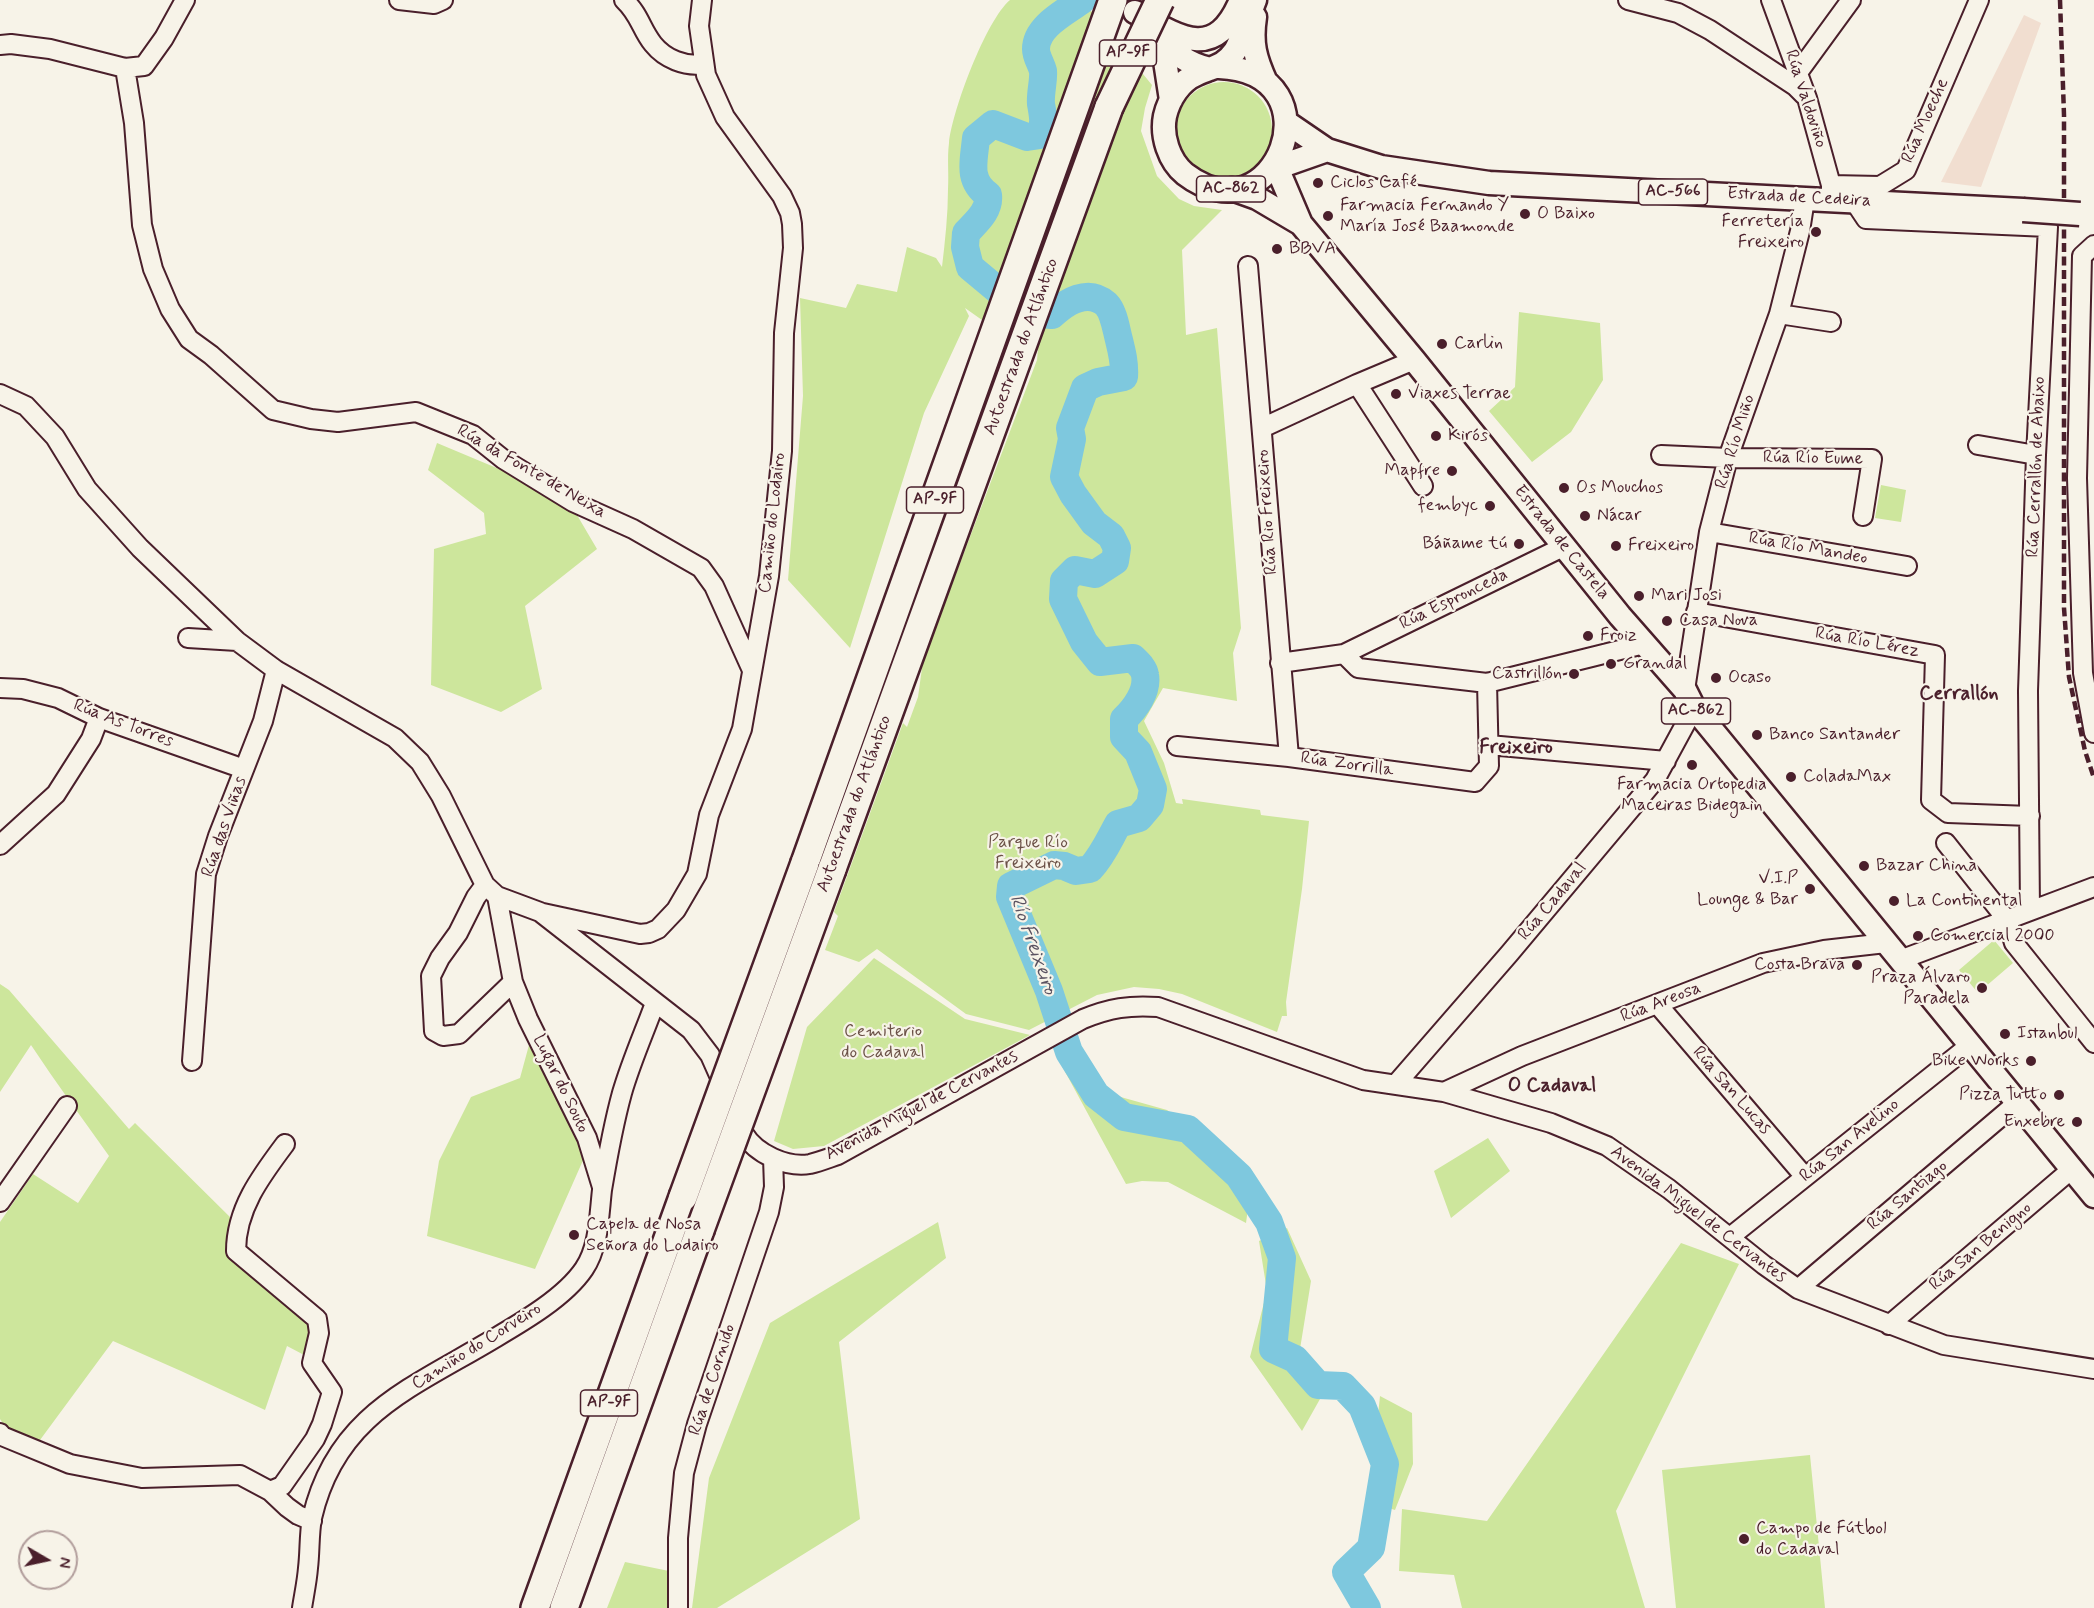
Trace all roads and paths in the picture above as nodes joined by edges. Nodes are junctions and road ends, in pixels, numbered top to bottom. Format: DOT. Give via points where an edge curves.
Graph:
graph roads {
  1 [pos="185,0"];
  2 [pos="399,0"];
  3 [pos="443,0"];
  4 [pos="624,0"];
  5 [pos="702,0"];
  6 [pos="1102,0"];
  7 [pos="1160,0"];
  8 [pos="1241,0"];
  9 [pos="1257,0"];
  10 [pos="1628,0"];
  11 [pos="1771,0"];
  12 [pos="1851,0"];
  13 [pos="1979,0"];
  14 [pos="1130,3"];
  15 [pos="1149,29"];
  16 [pos="0,45"];
  17 [pos="704,64"];
  18 [pos="125,68"];
  19 [pos="1214,68"];
  20 [pos="1797,74"];
  21 [pos="1266,82"];
  22 [pos="1807,98"];
  23 [pos="1171,100"];
  24 [pos="1109,107"];
  25 [pos="1286,122"];
  26 [pos="1327,150"];
  27 [pos="1283,163"];
  28 [pos="1232,189"];
  29 [pos="1831,192"];
  30 [pos="1805,199"];
  31 [pos="1854,201"];
  32 [pos="2087,214"];
  33 [pos="1300,224"];
  34 [pos="2094,245"];
  35 [pos="1248,266"];
  36 [pos="1779,314"];
  37 [pos="1831,322"];
  38 [pos="995,328"];
  39 [pos="1414,360"];
  40 [pos="1357,384"];
  41 [pos="0,394"];
  42 [pos="1262,428"];
  43 [pos="1978,445"];
  44 [pos="2036,454"];
  45 [pos="1661,455"];
  46 [pos="1728,458"];
  47 [pos="2085,478"];
  48 [pos="1423,486"];
  49 [pos="1863,516"];
  50 [pos="1709,532"];
  51 [pos="1565,546"];
  52 [pos="1906,566"];
  53 [pos="1696,612"];
  54 [pos="188,638"];
  55 [pos="237,641"];
  56 [pos="1644,644"];
  57 [pos="1344,654"];
  58 [pos="1280,663"];
  59 [pos="752,668"];
  60 [pos="276,670"];
  61 [pos="1487,683"];
  62 [pos="0,688"];
  63 [pos="1690,699"];
  64 [pos="99,718"];
  65 [pos="2094,733"];
  66 [pos="1489,745"];
  67 [pos="1178,746"];
  68 [pos="1289,757"];
  69 [pos="1666,761"];
  70 [pos="244,769"];
  71 [pos="2030,816"];
  72 [pos="1946,843"];
  73 [pos="0,845"];
  74 [pos="2094,887"];
  75 [pos="491,891"];
  76 [pos="2030,910"];
  77 [pos="540,912"];
  78 [pos="2007,920"];
  79 [pos="1893,952"];
  80 [pos="513,982"];
  81 [pos="654,1003"];
  82 [pos="1658,1005"];
  83 [pos="2094,1043"];
  84 [pos="1969,1046"];
  85 [pos="192,1061"];
  86 [pos="1396,1084"];
  87 [pos="1444,1092"];
  88 [pos="2017,1103"];
  89 [pos="67,1106"];
  90 [pos="285,1144"];
  91 [pos="773,1158"];
  92 [pos="2072,1169"];
  93 [pos="1805,1177"];
  94 [pos="603,1189"];
  95 [pos="2094,1196"];
  96 [pos="0,1202"];
  97 [pos="1730,1237"];
  98 [pos="690,1262"];
  99 [pos="1798,1288"];
  100 [pos="1889,1325"];
  101 [pos="2094,1369"];
  102 [pos="1,1436"];
  103 [pos="597,1436"];
  104 [pos="270,1491"];
  105 [pos="312,1521"];
  106 [pos="302,1608"];
  107 [pos="527,1608"];
  108 [pos="535,1608"];
  109 [pos="564,1608"];
  110 [pos="574,1608"];
  111 [pos="678,1608"];
  1 -- 18 [label="street" via="144,66"];
  2 -- 3 [label="street" via="434,4"];
  4 -- 17 [label="street" via="636,11 653,44 674,61 692,66"];
  5 -- 17 [label="street, Camiño do Lodairo" via="699,26"];
  6 -- 38 [label="highway" via="1028,209"];
  7 -- 24 [label="highway, bridge"];
  8 -- 14 [label="main road" via="1227,26 1219,33 1196,40 1171,33"];
  9 -- 19 [label="main road" via="1235,51"];
  9 -- 21 [label="main road" via="1253,34 1256,58"];
  10 -- 22 [label="street" via="1678,13 1710,30"];
  11 -- 20 [label="street, Rúa Valdoviño"];
  12 -- 20 [label="street"];
  13 -- 29 [label="street, Rúa Moeche" via="1906,170 1880,186"];
  14 -- 15 [label="main road, AC-862"];
  14 -- 24 [label="highway, Autoestrada do Atlántico / AP-9F, bridge"];
  14 -- 38 [label="highway, Autoestrada do Atlántico / AP-9F"];
  15 -- 19 [label="main road, AC-862" via="1180,57 1194,65"];
  15 -- 23 [label="main road, AC-862" via="1165,61"];
  16 -- 18 [label="street" via="50,49"];
  17 -- 59 [label="street, Camiño do Lodairo" via="725,117 786,204 794,236 784,333 781,465 769,576"];
  18 -- 59 [label="street, Rúa da Fonte de Neixa" via="134,123 142,225 153,269 170,309 189,339 273,411 338,422 416,412 473,435 503,459 573,501 700,568 714,586"];
  19 -- 21 [label="main road, AC-862" via="1236,67"];
  19 -- 23 [label="main road, AC-862" via="1194,75"];
  20 -- 22 [label="street, Rúa Valdoviño"];
  21 -- 25 [label="main road, AC-862" via="1282,104"];
  22 -- 29 [label="street, Rúa Valdoviño"];
  23 -- 28 [label="main road, AC-862" via="1164,136 1180,170 1195,182"];
  24 -- 98 [label="highway, Autoestrada do Atlántico / AP-9F, bridge"];
  25 -- 26 [label="main road, AC-566"];
  25 -- 27 [label="main road, AC-862"];
  26 -- 27 [label="main road"];
  26 -- 30 [label="main road, Estrada de Cedeira / AC-566" via="1381,167 1490,183"];
  27 -- 28 [label="main road, AC-862" via="1246,186"];
  27 -- 33 [label="main road, AC-862" via="1281,177"];
  28 -- 33 [label="main road, AC-862" via="1257,198"];
  29 -- 30 [label="main road, Estrada de Cedeira / AC-566"];
  29 -- 31 [label="main road, Estrada de Cedeira / AC-566"];
  30 -- 36 [label="street, Rúa Río Miño"];
  31 -- 32 [label="main road, Estrada de Cedeira / AC-566, bridge"];
  31 -- 44 [label="street, Rúa Cerrallón de Abaixo" via="1866,219 2048,227"];
  33 -- 39 [label="main road, Estrada de Castela / AC-862"];
  34 -- 47 [label="street" via="2082,256"];
  35 -- 42 [label="street, Rúa Rio Freixeiro"];
  36 -- 37 [label="street"];
  36 -- 46 [label="street, Rúa Río Miño"];
  38 -- 103 [label="highway, Autoestrada do Atlántico / AP-9F, bridge"];
  39 -- 40 [label="street"];
  39 -- 51 [label="main road, Estrada de Castela / AC-862"];
  40 -- 42 [label="street"];
  40 -- 48 [label="street"];
  41 -- 55 [label="street" via="26,406 55,437 87,489 140,548"];
  42 -- 58 [label="street, Rúa Rio Freixeiro"];
  43 -- 44 [label="street"];
  44 -- 71 [label="street, Rúa Cerrallón de Abaixo" via="2028,691"];
  45 -- 46 [label="street, Rúa Río Eume"];
  46 -- 49 [label="street, Rúa Río Eume" via="1872,459"];
  46 -- 50 [label="street, Rúa Río Miño"];
  47 -- 65 [label="street" via="2083,672"];
  50 -- 52 [label="street, Rúa Río Mandeo"];
  50 -- 53 [label="street, Rúa Río Miño"];
  51 -- 56 [label="main road, Estrada de Castela / AC-862"];
  51 -- 57 [label="street, Rúa Espronceda"];
  53 -- 63 [label="street, Rúa Río Miño"];
  53 -- 71 [label="street, Rúa Río Lérez" via="1935,655 1931,800 1948,813"];
  54 -- 55 [label="street"];
  55 -- 60 [label="street"];
  56 -- 61 [label="street"];
  56 -- 63 [label="main road, Estrada de Castela / AC-862"];
  57 -- 58 [label="street, Rúa Espronceda"];
  57 -- 61 [label="street" via="1358,668"];
  58 -- 68 [label="street, Rúa Rio Freixeiro"];
  59 -- 77 [label="street, Camiño do Lodairo" via="741,729 709,815 697,874 676,910 658,929 640,934"];
  60 -- 70 [label="street, Rúa das Viñas" via="263,721"];
  60 -- 75 [label="street" via="395,738 420,762"];
  61 -- 66 [label="street"];
  62 -- 64 [label="street, Rúa As Torres" via="24,689 58,698"];
  63 -- 69 [label="street, Rúa Cadaval"];
  63 -- 79 [label="main road, Estrada de Castela / AC-862"];
  64 -- 70 [label="street, Rúa As Torres"];
  64 -- 73 [label="street" via="91,739 56,794"];
  66 -- 68 [label="street, Rúa Zorrilla" via="1489,766 1476,782"];
  66 -- 69 [label="street"];
  67 -- 68 [label="street, Rúa Zorrilla"];
  69 -- 86 [label="street, Rúa Cadaval" via="1655,780"];
  70 -- 85 [label="street, Rúa das Viñas" via="206,874"];
  71 -- 76 [label="street, Rúa Cerrallón de Abaixo"];
  72 -- 78 [label="street"];
  74 -- 76 [label="street, Rúa Areosa"];
  75 -- 77 [label="street, Avenida Miguel de Cervantes"];
  75 -- 80 [label="street, Lugar do Souto"];
  75 -- 80 [label="street" via="476,897 431,976 434,1031 443,1036 459,1034"];
  76 -- 78 [label="street, Rúa Areosa"];
  77 -- 81 [label="street, Avenida Miguel de Cervantes"];
  78 -- 79 [label="street, Rúa Areosa"];
  78 -- 83 [label="street" via="2014,943"];
  79 -- 82 [label="street, Rúa Areosa" via="1824,950 1763,963"];
  79 -- 84 [label="main road, Estrada de Castela / AC-862"];
  80 -- 94 [label="street, Lugar do Souto" via="586,1138"];
  81 -- 91 [label="street, Avenida Miguel de Cervantes" via="691,1030 710,1055 745,1135"];
  81 -- 94 [label="street, Camiño do Corveiro" via="622,1093"];
  82 -- 87 [label="street, Rúa Areosa" via="1522,1056"];
  82 -- 93 [label="street, Rúa San Lucas"];
  84 -- 88 [label="main road, Estrada de Castela / AC-862"];
  84 -- 93 [label="street, Rúa San Avelino"];
  86 -- 87 [label="street, Avenida Miguel de Cervantes"];
  86 -- 91 [label="street, Avenida Miguel de Cervantes" via="1363,1080 1158,1007 1136,1005 1108,1009 1083,1019 837,1155 810,1164"];
  87 -- 97 [label="street, Avenida Miguel de Cervantes" via="1551,1123 1607,1146"];
  88 -- 92 [label="main road, Estrada de Castela / AC-862"];
  88 -- 99 [label="street, Rúa Santiago"];
  89 -- 96 [label="street"];
  90 -- 104 [label="street" via="259,1179 243,1211 236,1251 317,1319 319,1333 312,1363 332,1392 315,1438 282,1486"];
  91 -- 111 [label="street, Rúa de Cornido" via="774,1187 769,1212 684,1473 678,1538"];
  92 -- 95 [label="main road, Estrada de Castela / AC-862"];
  92 -- 100 [label="street, Rúa San Benigno"];
  93 -- 97 [label="street, Rúa San Avelino"];
  94 -- 105 [label="street, Camiño do Corveiro" via="593,1250 574,1281 511,1329 371,1414 334,1458 321,1485"];
  97 -- 99 [label="street, Avenida Miguel de Cervantes"];
  98 -- 109 [label="highway, Autoestrada do Atlántico / AP-9F"];
  98 -- 110 [label="highway"];
  99 -- 100 [label="street, Avenida Miguel de Cervantes"];
  100 -- 101 [label="street, Avenida Miguel de Cervantes" via="1944,1346"];
  102 -- 104 [label="street" via="70,1464 142,1478 240,1475"];
  103 -- 107 [label="highway"];
  103 -- 108 [label="highway, Autoestrada do Atlántico / AP-9F"];
  104 -- 105 [label="street" via="287,1508"];
  105 -- 106 [label="street, Camiño do Corveiro"];
}
